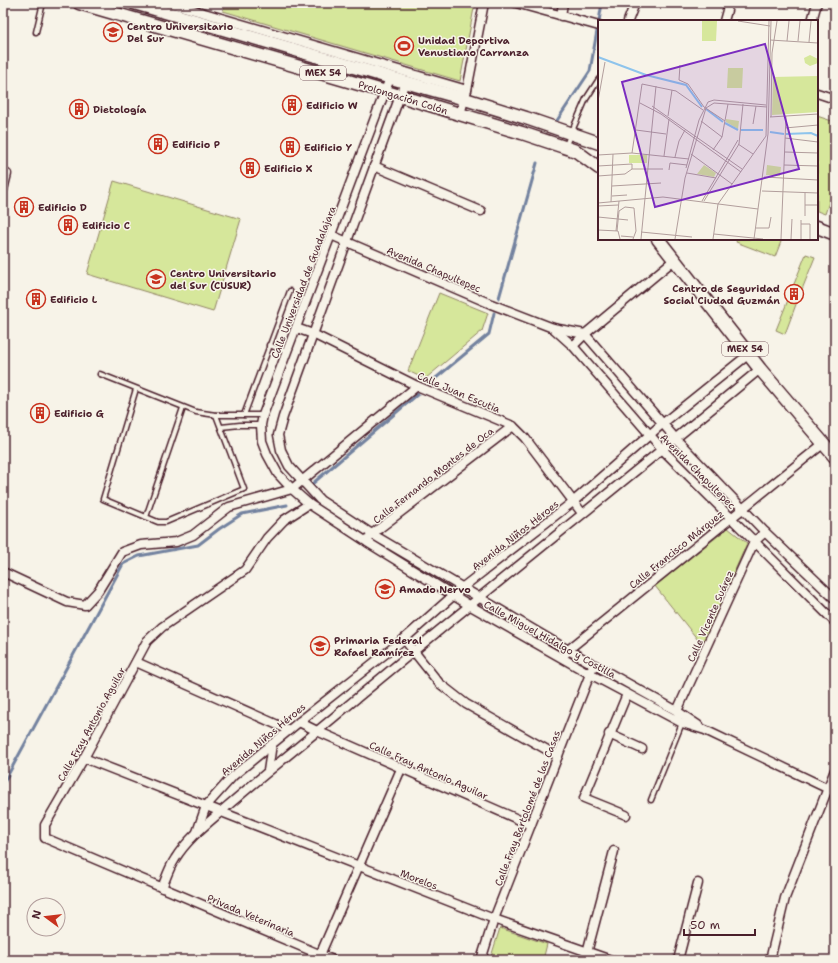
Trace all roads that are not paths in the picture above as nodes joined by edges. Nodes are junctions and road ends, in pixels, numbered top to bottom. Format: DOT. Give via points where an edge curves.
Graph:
graph roads {
  1 [pos="43,3"];
  2 [pos="79,3"];
  3 [pos="134,3"];
  4 [pos="170,3"];
  5 [pos="484,3"];
  6 [pos="516,3"];
  7 [pos="564,3"];
  8 [pos="635,3"];
  9 [pos="729,3"];
  10 [pos="817,3"];
  11 [pos="561,16"];
  12 [pos="628,20"];
  13 [pos="724,20"];
  14 [pos="812,20"];
  15 [pos="598,26"];
  16 [pos="36,32"];
  17 [pos="390,78"];
  18 [pos="598,81"];
  19 [pos="405,82"];
  20 [pos="385,91"];
  21 [pos="818,93"];
  22 [pos="466,94"];
  23 [pos="400,96"];
  24 [pos="835,99"];
  25 [pos="460,114"];
  26 [pos="571,133"];
  27 [pos="598,144"];
  28 [pos="565,147"];
  29 [pos="374,166"];
  30 [pos="598,167"];
  31 [pos="8,174"];
  32 [pos="3,190"];
  33 [pos="481,211"];
  34 [pos="818,227"];
  35 [pos="834,230"];
  36 [pos="331,235"];
  37 [pos="659,240"];
  38 [pos="346,242"];
  39 [pos="674,260"];
  40 [pos="290,291"];
  41 [pos="296,328"];
  42 [pos="553,328"];
  43 [pos="313,334"];
  44 [pos="585,334"];
  45 [pos="269,345"];
  46 [pos="573,346"];
  47 [pos="287,352"];
  48 [pos="749,354"];
  49 [pos="760,369"];
  50 [pos="100,374"];
  51 [pos="417,386"];
  52 [pos="136,389"];
  53 [pos="183,408"];
  54 [pos="216,415"];
  55 [pos="244,415"];
  56 [pos="263,415"];
  57 [pos="662,424"];
  58 [pos="261,425"];
  59 [pos="513,426"];
  60 [pos="221,427"];
  61 [pos="649,436"];
  62 [pos="676,439"];
  63 [pos="824,443"];
  64 [pos="663,450"];
  65 [pos="835,457"];
  66 [pos="302,482"];
  67 [pos="292,489"];
  68 [pos="574,502"];
  69 [pos="309,504"];
  70 [pos="742,508"];
  71 [pos="582,513"];
  72 [pos="146,517"];
  73 [pos="731,518"];
  74 [pos="765,532"];
  75 [pos="372,534"];
  76 [pos="367,542"];
  77 [pos="754,542"];
  78 [pos="3,572"];
  79 [pos="464,587"];
  80 [pos="454,596"];
  81 [pos="480,597"];
  82 [pos="835,599"];
  83 [pos="469,606"];
  84 [pos="835,622"];
  85 [pos="404,639"];
  86 [pos="568,650"];
  87 [pos="413,651"];
  88 [pos="562,658"];
  89 [pos="136,662"];
  90 [pos="593,665"];
  91 [pos="590,674"];
  92 [pos="627,694"];
  93 [pos="677,711"];
  94 [pos="299,722"];
  95 [pos="682,724"];
  96 [pos="289,730"];
  97 [pos="705,730"];
  98 [pos="317,731"];
  99 [pos="609,734"];
  100 [pos="272,744"];
  101 [pos="642,749"];
  102 [pos="558,756"];
  103 [pos="84,758"];
  104 [pos="401,768"];
  105 [pos="835,770"];
  106 [pos="268,771"];
  107 [pos="831,790"];
  108 [pos="651,800"];
  109 [pos="206,806"];
  110 [pos="221,812"];
  111 [pos="626,815"];
  112 [pos="531,825"];
  113 [pos="197,833"];
  114 [pos="614,851"];
  115 [pos="359,866"];
  116 [pos="698,884"];
  117 [pos="162,888"];
  118 [pos="494,919"];
  119 [pos="588,951"];
  120 [pos="320,955"];
  121 [pos="333,960"];
  122 [pos="481,960"];
  123 [pos="585,960"];
  124 [pos="611,960"];
  125 [pos="678,960"];
  126 [pos="770,960"];
  1 -- 16 [label="lane"];
  2 -- 20 [label="main road, Prolongación Colón / MEX 54"];
  3 -- 17 [label="main road, Prolongación Colón / MEX 54"];
  4 -- 22 [label="street, Prolongación Colón"];
  5 -- 22 [label="street"];
  6 -- 11 [label="street"];
  7 -- 11 [label="street"];
  8 -- 12 [label="street"];
  9 -- 13 [label="street"];
  10 -- 14 [label="street"];
  11 -- 15 [label="street"];
  17 -- 19 [label="main road, Prolongación Colón / MEX 54"];
  17 -- 20 [label="street, Calle Universidad de Guadalajara"];
  18 -- 26 [label="lane" via="586,99"];
  19 -- 22 [label="main road, Prolongación Colón / MEX 54"];
  19 -- 23 [label="street"];
  20 -- 23 [label="main road, Prolongación Colón / MEX 54"];
  20 -- 36 [label="street, Calle Universidad de Guadalajara"];
  21 -- 24 [label="street"];
  22 -- 25 [label="street"];
  22 -- 26 [label="main road, Prolongación Colón / MEX 54"];
  23 -- 25 [label="main road, Prolongación Colón / MEX 54"];
  23 -- 29 [label="street"];
  25 -- 28 [label="main road, Prolongación Colón / MEX 54"];
  26 -- 27 [label="main road, MEX 54"];
  26 -- 28 [label="lane"];
  28 -- 30 [label="main road, MEX 54" via="576,151"];
  29 -- 33 [label="street"];
  29 -- 38 [label="street"];
  31 -- 32 [label="street"];
  34 -- 35 [label="main road"];
  36 -- 38 [label="street, Avenida Chapultepec"];
  36 -- 41 [label="street, Calle Universidad de Guadalajara"];
  37 -- 39 [label="main road, MEX 54"];
  38 -- 42 [label="street, Avenida Chapultepec"];
  38 -- 43 [label="street"];
  39 -- 44 [label="street"];
  39 -- 48 [label="main road, MEX 54"];
  40 -- 45 [label="lane"];
  41 -- 43 [label="street, Calle Juan Escutia"];
  41 -- 47 [label="street, Calle Universidad de Guadalajara"];
  42 -- 44 [label="street, Avenida Chapultepec"];
  42 -- 46 [label="street, Avenida Chapultepec"];
  43 -- 51 [label="street, Calle Juan Escutia"];
  43 -- 66 [label="street" via="278,435 281,450 289,466"];
  44 -- 46 [label="street"];
  44 -- 57 [label="street, Avenida Chapultepec"];
  45 -- 47 [label="lane"];
  45 -- 55 [label="lane"];
  46 -- 61 [label="street, Avenida Chapultepec"];
  47 -- 56 [label="street, Calle Universidad de Guadalajara"];
  48 -- 49 [label="main road, MEX 54"];
  48 -- 57 [label="street, Avenida Niños Héroes"];
  49 -- 62 [label="street, Avenida Niños Héroes"];
  49 -- 63 [label="main road, MEX 54"];
  50 -- 52 [label="lane"];
  51 -- 59 [label="street, Calle Juan Escutia"];
  51 -- 66 [label="street"];
  52 -- 53 [label="lane"];
  52 -- 72 [label="lane" via="103,499"];
  53 -- 54 [label="lane"];
  53 -- 72 [label="lane"];
  54 -- 55 [label="lane"];
  54 -- 60 [label="lane"];
  55 -- 56 [label="lane"];
  56 -- 58 [label="street, Calle Universidad de Guadalajara"];
  57 -- 61 [label="street, Avenida Niños Héroes"];
  57 -- 62 [label="street, Avenida Chapultepec"];
  58 -- 60 [label="lane"];
  58 -- 67 [label="street, Calle Universidad de Guadalajara" via="262,441 267,454 278,474"];
  59 -- 68 [label="street, Calle Juan Escutia"];
  59 -- 75 [label="street, Calle Fernando Montes de Oca"];
  60 -- 72 [label="lane" via="244,489 166,522"];
  61 -- 64 [label="street, Avenida Chapultepec"];
  61 -- 68 [label="street, Avenida Niños Héroes"];
  62 -- 64 [label="street, Avenida Niños Héroes"];
  62 -- 70 [label="street, Avenida Chapultepec"];
  63 -- 65 [label="main road, MEX 54"];
  63 -- 70 [label="street, Calle Francisco Márquez"];
  64 -- 71 [label="street, Avenida Niños Héroes"];
  64 -- 73 [label="street, Avenida Chapultepec"];
  66 -- 67 [label="street"];
  66 -- 75 [label="street, Calle Miguel Hidalgo y Costilla" via="320,500"];
  67 -- 69 [label="street, Calle Miguel Hidalgo y Costilla"];
  67 -- 78 [label="street" via="229,507 193,535 176,542 141,545 122,552 98,591 85,605 67,602"];
  68 -- 71 [label="street, Calle Juan Escutia"];
  68 -- 79 [label="street, Avenida Niños Héroes"];
  69 -- 76 [label="street, Calle Miguel Hidalgo y Costilla"];
  69 -- 89 [label="street" via="284,520 245,570 152,636"];
  70 -- 73 [label="street, Calle Francisco Márquez"];
  70 -- 74 [label="street, Avenida Chapultepec"];
  71 -- 81 [label="street, Avenida Niños Héroes"];
  73 -- 77 [label="street, Avenida Chapultepec"];
  73 -- 86 [label="street, Calle Francisco Márquez"];
  74 -- 77 [label="street, Calle Vicente Suárez"];
  74 -- 82 [label="street, Avenida Chapultepec"];
  75 -- 76 [label="street, Calle Fernando Montes de Oca"];
  75 -- 79 [label="street, Calle Miguel Hidalgo y Costilla"];
  76 -- 80 [label="street, Calle Miguel Hidalgo y Costilla"];
  77 -- 84 [label="street, Avenida Chapultepec"];
  77 -- 93 [label="street, Calle Vicente Suárez"];
  79 -- 80 [label="street, Avenida Niños Héroes"];
  79 -- 81 [label="street, Calle Miguel Hidalgo y Costilla"];
  80 -- 83 [label="street, Calle Miguel Hidalgo y Costilla"];
  80 -- 85 [label="street, Avenida Niños Héroes"];
  81 -- 83 [label="street, Avenida Niños Héroes"];
  81 -- 86 [label="street, Calle Miguel Hidalgo y Costilla"];
  83 -- 87 [label="street, Avenida Niños Héroes"];
  83 -- 88 [label="street, Calle Miguel Hidalgo y Costilla"];
  85 -- 87 [label="street"];
  85 -- 94 [label="street, Avenida Niños Héroes"];
  86 -- 88 [label="street, Calle Francisco Márquez"];
  86 -- 90 [label="street, Calle Miguel Hidalgo y Costilla"];
  87 -- 98 [label="street, Avenida Niños Héroes"];
  87 -- 102 [label="street" via="439,684 466,704"];
  88 -- 91 [label="street, Calle Miguel Hidalgo y Costilla"];
  89 -- 96 [label="street, Calle Fray Antonio Aguilar"];
  89 -- 103 [label="street, Calle Fray Antonio Aguilar"];
  90 -- 91 [label="street, Calle Fray Bartolomé de las Casas"];
  90 -- 93 [label="street, Calle Miguel Hidalgo y Costilla"];
  91 -- 92 [label="street, Calle Miguel Hidalgo y Costilla"];
  91 -- 102 [label="street, Calle Fray Bartolomé de las Casas"];
  92 -- 95 [label="street, Calle Miguel Hidalgo y Costilla"];
  92 -- 99 [label="street"];
  93 -- 95 [label="street"];
  93 -- 97 [label="street, Calle Miguel Hidalgo y Costilla"];
  94 -- 96 [label="street, Avenida Niños Héroes"];
  94 -- 98 [label="street, Calle Fray Antonio Aguilar"];
  95 -- 97 [label="street, Calle Miguel Hidalgo y Costilla"];
  95 -- 108 [label="lane"];
  96 -- 100 [label="street, Avenida Niños Héroes"];
  97 -- 107 [label="street, Calle Miguel Hidalgo y Costilla"];
  98 -- 104 [label="street, Calle Fray Antonio Aguilar"];
  98 -- 106 [label="street, Avenida Niños Héroes"];
  99 -- 101 [label="street"];
  99 -- 111 [label="street" via="584,798"];
  100 -- 106 [label="street"];
  100 -- 109 [label="street, Avenida Niños Héroes" via="233,776"];
  102 -- 112 [label="street, Calle Fray Bartolomé de las Casas"];
  103 -- 109 [label="street, Morelos"];
  103 -- 117 [label="street, Calle Fray Antonio Aguilar" via="46,826 45,838"];
  104 -- 112 [label="street, Calle Fray Antonio Aguilar"];
  104 -- 115 [label="street"];
  105 -- 107 [label="street"];
  106 -- 110 [label="street, Avenida Niños Héroes"];
  107 -- 126 [label="street" via="785,898"];
  109 -- 110 [label="street, Morelos"];
  109 -- 113 [label="street, Avenida Niños Héroes"];
  110 -- 113 [label="street, Avenida Niños Héroes"];
  110 -- 115 [label="street, Morelos"];
  112 -- 118 [label="street, Calle Fray Bartolomé de las Casas"];
  113 -- 117 [label="street, Avenida Niños Héroes" via="174,860"];
  114 -- 119 [label="street"];
  115 -- 118 [label="street, Morelos"];
  115 -- 120 [label="street"];
  116 -- 125 [label="street"];
  117 -- 120 [label="street, Privada Veterinaria"];
  118 -- 119 [label="street, Morelos"];
  118 -- 122 [label="street, Calle Fray Bartolomé de las Casas"];
  119 -- 123 [label="street"];
  119 -- 124 [label="street, Morelos"];
  120 -- 121 [label="street, Privada Veterinaria"];
}
